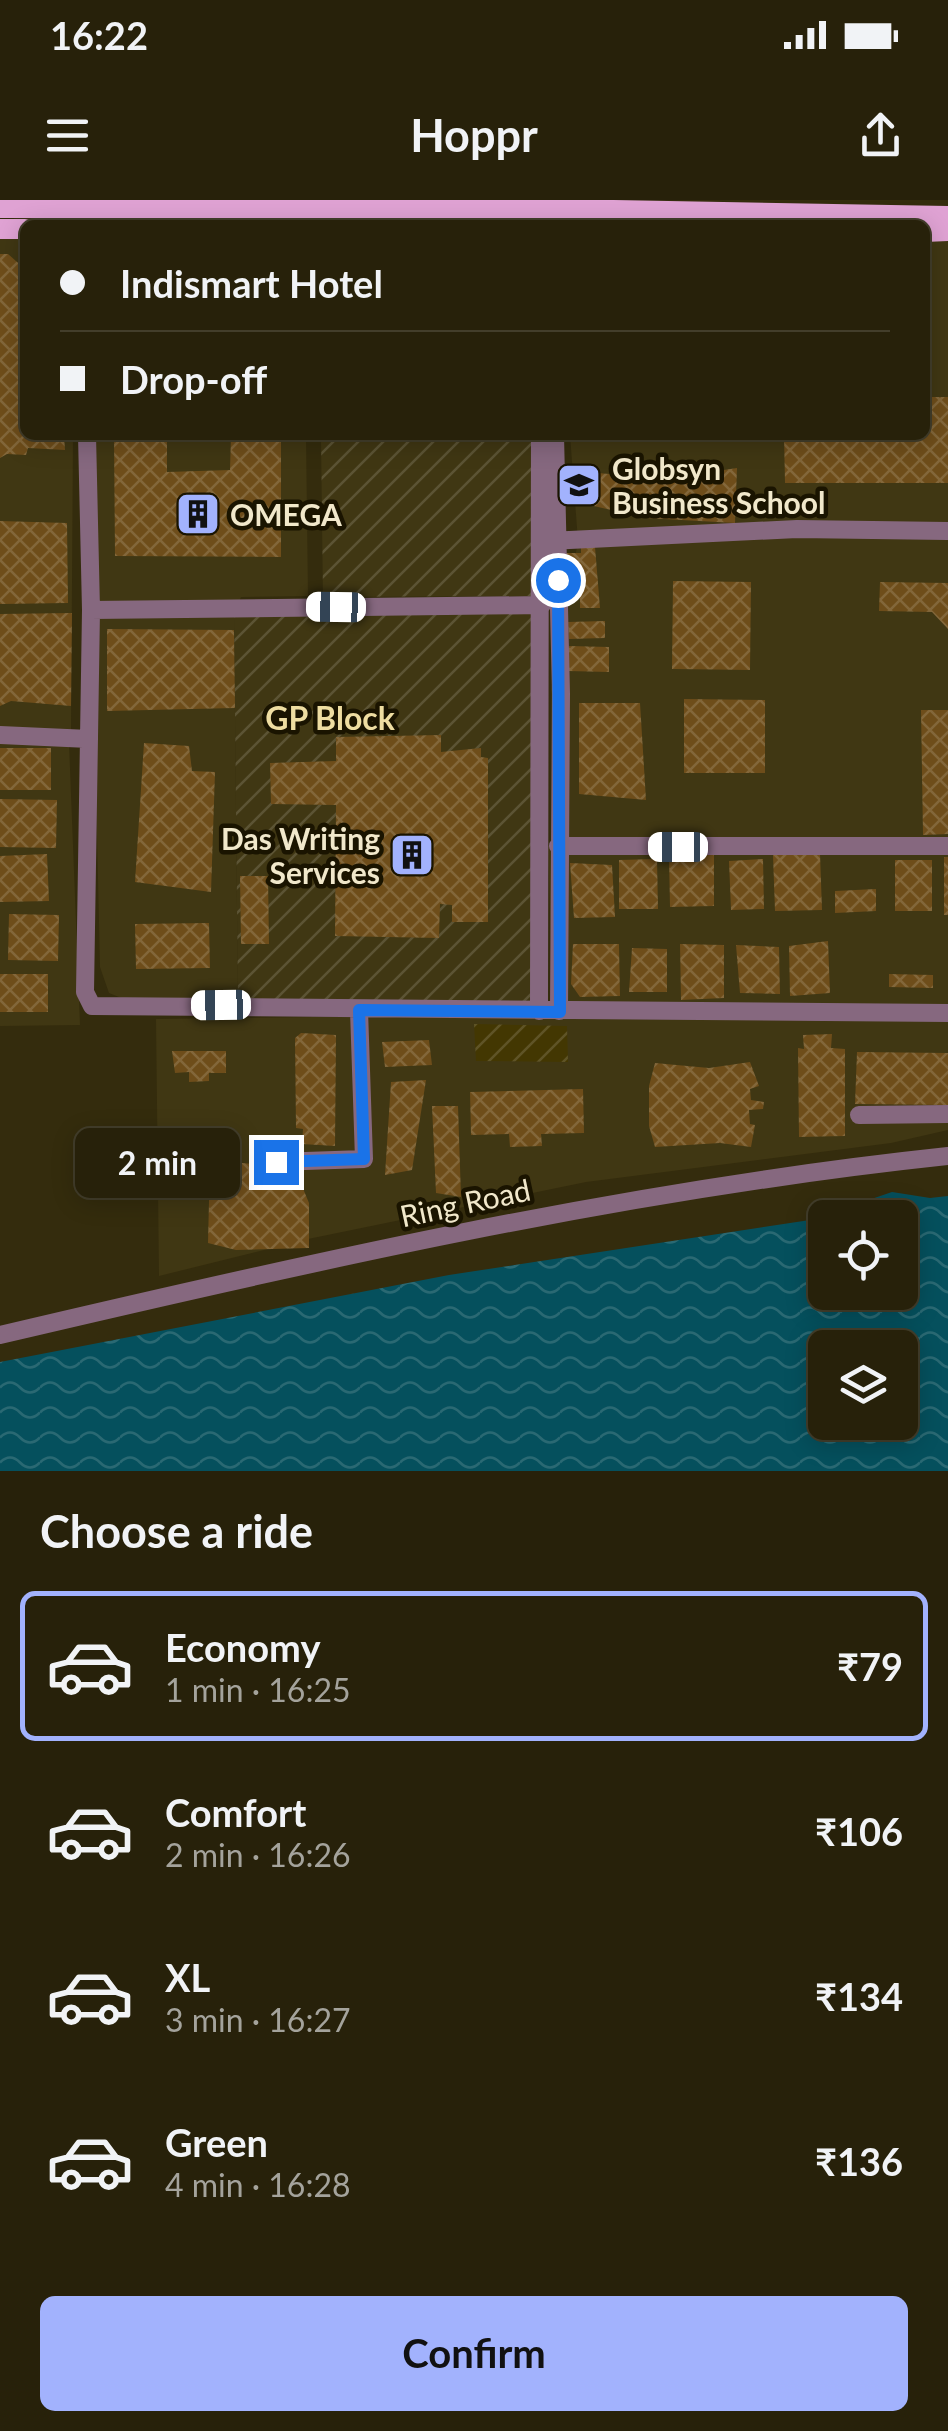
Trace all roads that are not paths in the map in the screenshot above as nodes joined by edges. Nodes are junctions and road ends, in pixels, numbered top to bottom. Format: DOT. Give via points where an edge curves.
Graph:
graph roads {
  1 [pos="0,208"];
  2 [pos="548,211"];
  3 [pos="948,216"];
  4 [pos="97,217"];
  5 [pos="86,440"];
  6 [pos="540,440"];
  7 [pos="555,440"];
  8 [pos="948,531"];
  9 [pos="549,541"];
  10 [pos="542,605"];
  11 [pos="91,610"];
  12 [pos="89,730"];
  13 [pos="0,736"];
  14 [pos="558,846"];
  15 [pos="948,846"];
  16 [pos="359,1010"];
  17 [pos="538,1011"];
  18 [pos="560,1012"];
  19 [pos="948,1013"];
  20 [pos="948,1114"];
  21 [pos="859,1115"];
  22 [pos="948,1156"];
  23 [pos="276,1162"];
  24 [pos="0,1334"];
  1 -- 4 [label="main road"];
  2 -- 3 [label="main road"];
  2 -- 4 [label="main road"];
  5 -- 11 [label="street"];
  6 -- 9 [label="street"];
  7 -- 9 [label="street"];
  8 -- 9 [label="street" via="798,529"];
  9 -- 10 [label="street"];
  9 -- 14 [label="street"];
  10 -- 11 [label="street"];
  10 -- 17 [label="street"];
  11 -- 12 [label="street"];
  12 -- 13 [label="street"];
  12 -- 16 [label="street" via="85,992 92,1006"];
  14 -- 15 [label="street"];
  14 -- 18 [label="street"];
  16 -- 17 [label="street"];
  16 -- 23 [label="street" via="364,1159"];
  17 -- 18 [label="street"];
  18 -- 19 [label="street"];
  20 -- 21 [label="street"];
  22 -- 24 [label="street, Ring Road" via="599,1203 228,1279"];
}
